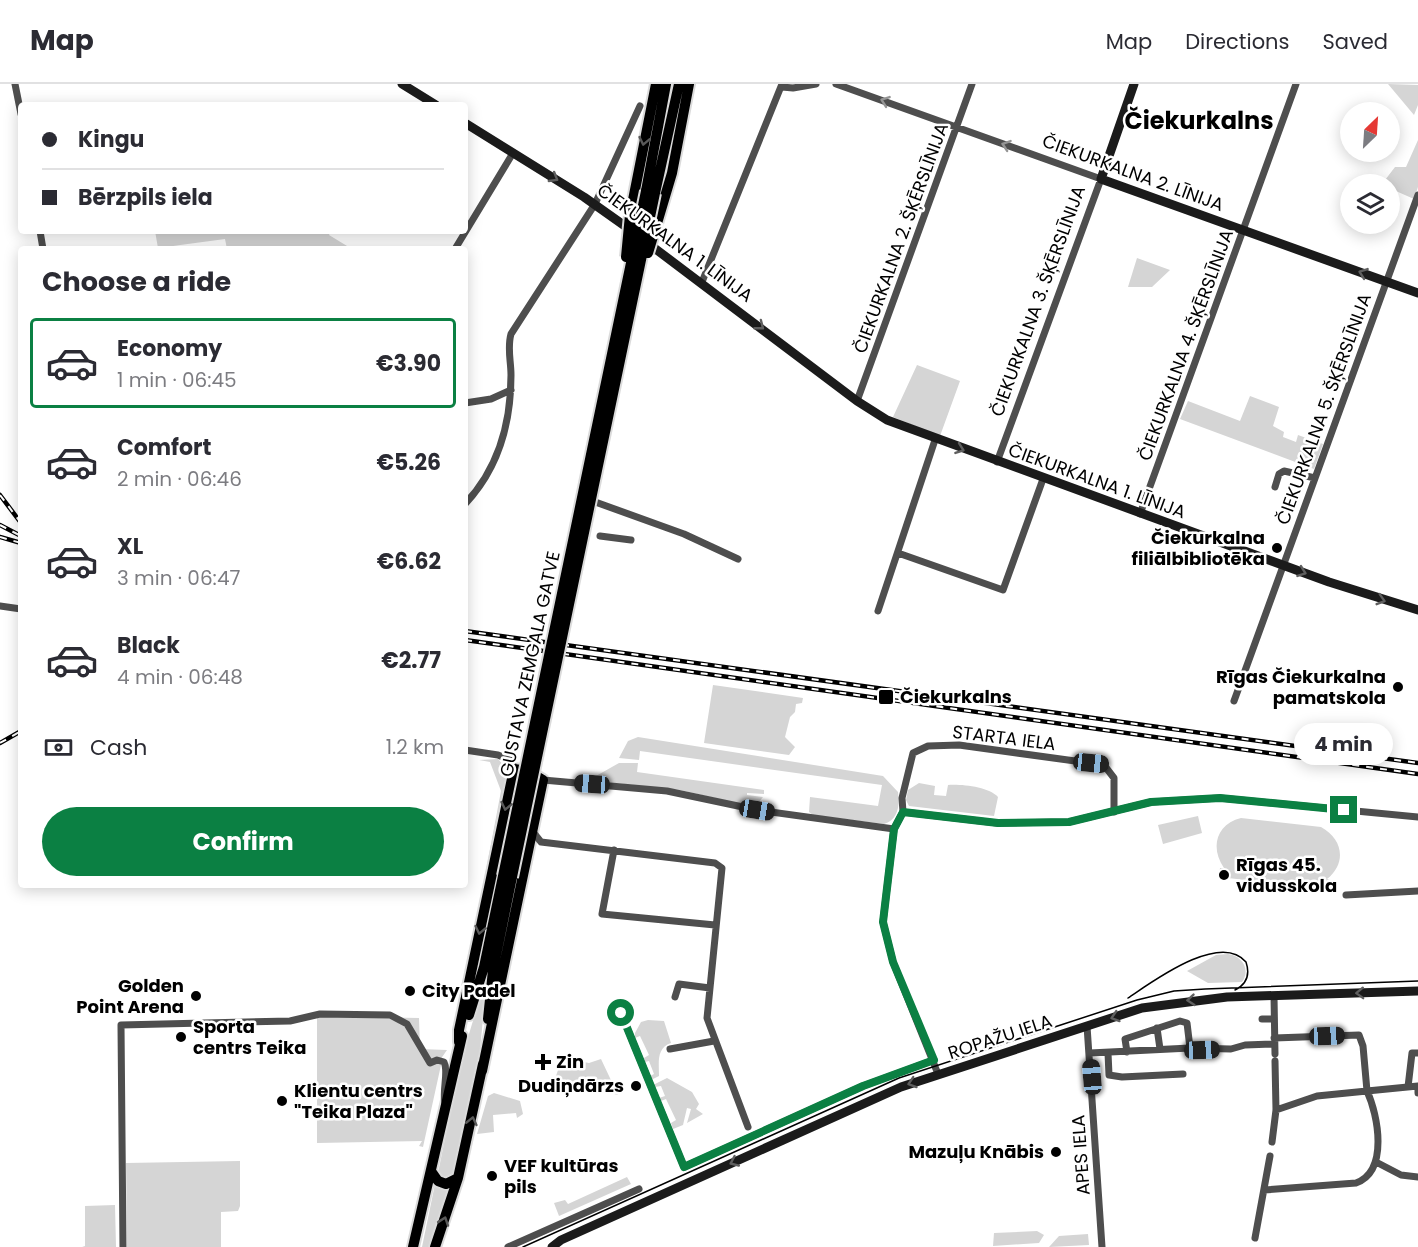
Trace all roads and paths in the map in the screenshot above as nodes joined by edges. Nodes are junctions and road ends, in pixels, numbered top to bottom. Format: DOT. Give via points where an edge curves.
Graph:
graph roads {
  1 [pos="15,84"];
  2 [pos="402,84"];
  3 [pos="657,84"];
  4 [pos="666,84"];
  5 [pos="679,84"];
  6 [pos="689,84"];
  7 [pos="816,84"];
  8 [pos="836,84"];
  9 [pos="972,84"];
  10 [pos="1134,84"];
  11 [pos="1296,84"];
  12 [pos="782,86"];
  13 [pos="19,102"];
  14 [pos="431,102"];
  15 [pos="640,106"];
  16 [pos="468,125"];
  17 [pos="957,126"];
  18 [pos="513,153"];
  19 [pos="1101,179"];
  20 [pos="1418,195"];
  21 [pos="595,204"];
  22 [pos="468,227"];
  23 [pos="1243,230"];
  24 [pos="702,282"];
  25 [pos="1387,282"];
  26 [pos="1418,293"];
  27 [pos="624,315"];
  28 [pos="511,390"];
  29 [pos="857,401"];
  30 [pos="468,403"];
  31 [pos="935,440"];
  32 [pos="997,462"];
  33 [pos="1315,478"];
  34 [pos="1043,479"];
  35 [pos="1275,487"];
  36 [pos="578,497"];
  37 [pos="468,501"];
  38 [pos="1140,514"];
  39 [pos="600,536"];
  40 [pos="631,540"];
  41 [pos="898,553"];
  42 [pos="738,559"];
  43 [pos="1283,566"];
  44 [pos="0,606"];
  45 [pos="18,609"];
  46 [pos="1418,610"];
  47 [pos="878,611"];
  48 [pos="1234,701"];
  49 [pos="468,750"];
  50 [pos="514,769"];
  51 [pos="594,774"];
  52 [pos="543,780"];
  53 [pos="592,784"];
  54 [pos="903,812"];
  55 [pos="1114,812"];
  56 [pos="1418,817"];
  57 [pos="894,829"];
  58 [pos="533,832"];
  59 [pos="541,842"];
  60 [pos="614,850"];
  61 [pos="530,852"];
  62 [pos="507,877"];
  63 [pos="1418,891"];
  64 [pos="1346,895"];
  65 [pos="715,925"];
  66 [pos="710,988"];
  67 [pos="1418,991"];
  68 [pos="1274,996"];
  69 [pos="675,997"];
  70 [pos="621,1013"];
  71 [pos="1274,1018"];
  72 [pos="1262,1019"];
  73 [pos="1087,1026"];
  74 [pos="1157,1028"];
  75 [pos="1135,1036"];
  76 [pos="714,1041"];
  77 [pos="1274,1041"];
  78 [pos="459,1042"];
  79 [pos="1412,1044"];
  80 [pos="1190,1048"];
  81 [pos="670,1049"];
  82 [pos="1160,1049"];
  83 [pos="1136,1051"];
  84 [pos="1127,1052"];
  85 [pos="1090,1053"];
  86 [pos="1108,1053"];
  87 [pos="1415,1053"];
  88 [pos="934,1060"];
  89 [pos="482,1071"];
  90 [pos="938,1074"];
  91 [pos="1183,1074"];
  92 [pos="1408,1087"];
  93 [pos="1367,1091"];
  94 [pos="1418,1093"];
  95 [pos="445,1104"];
  96 [pos="1276,1110"];
  97 [pos="748,1127"];
  98 [pos="1272,1142"];
  99 [pos="1270,1156"];
  100 [pos="1376,1162"];
  101 [pos="431,1172"];
  102 [pos="1418,1177"];
  103 [pos="458,1178"];
  104 [pos="639,1189"];
  105 [pos="1264,1190"];
  106 [pos="1255,1238"];
  107 [pos="123,1247"];
  108 [pos="413,1247"];
  109 [pos="435,1247"];
  110 [pos="508,1247"];
  111 [pos="552,1247"];
  112 [pos="1102,1247"];
  1 -- 13 [label="street"];
  2 -- 14 [label="street"];
  3 -- 27 [label="main road, one-way, bridge" via="635,185"];
  4 -- 27 [label="main road, GUSTAVA ZEMGALA GATVE, bridge"];
  5 -- 27 [label="main road, GUSTAVA ZEMGALA GATVE, bridge"];
  6 -- 27 [label="main road, bridge" via="672,173"];
  7 -- 12 [label="street"];
  17 -- 8 [label="street, ČIEKURKALNA 2. LĪNIJA, one-way"];
  9 -- 17 [label="street, ČIEKURKALNA 2. ŠĶĒRSLĪNIJA"];
  10 -- 19 [label="street, ČIEKURKALNA 3. ŠĶĒRSLĪNIJA"];
  11 -- 23 [label="street, ČIEKURKALNA 4. ŠĶĒRSLĪNIJA"];
  12 -- 24 [label="street"];
  15 -- 21 [label="street"];
  16 -- 18 [label="street, ČIEKURKALNA 1. LĪNIJA"];
  19 -- 17 [label="street, ČIEKURKALNA 2. LĪNIJA, one-way"];
  17 -- 29 [label="street, ČIEKURKALNA 2. ŠĶĒRSLĪNIJA"];
  18 -- 21 [label="street, ČIEKURKALNA 1. LĪNIJA, one-way"];
  18 -- 22 [label="street"];
  19 -- 23 [label="street, ČIEKURKALNA 2. LĪNIJA"];
  19 -- 32 [label="street, ČIEKURKALNA 3. ŠĶĒRSLĪNIJA"];
  20 -- 25 [label="street, ČIEKURKALNA 5. ŠĶĒRSLĪNIJA"];
  21 -- 24 [label="street, ČIEKURKALNA 1. LĪNIJA"];
  21 -- 28 [label="street" via="511,334"];
  25 -- 23 [label="street, ČIEKURKALNA 2. LĪNIJA, one-way"];
  23 -- 38 [label="street, ČIEKURKALNA 4. ŠĶĒRSLĪNIJA"];
  24 -- 29 [label="street, ČIEKURKALNA 1. LĪNIJA, one-way"];
  25 -- 26 [label="street, ČIEKURKALNA 2. LĪNIJA"];
  25 -- 33 [label="street, ČIEKURKALNA 5. ŠĶĒRSLĪNIJA"];
  27 -- 62 [label="main road, GUSTAVA ZEMGALA GATVE, bridge"];
  28 -- 30 [label="street" via="491,399"];
  28 -- 37 [label="street" via="504,440 480,489"];
  29 -- 31 [label="street, ČIEKURKALNA 1. LĪNIJA" via="884,418"];
  31 -- 32 [label="street, ČIEKURKALNA 1. LĪNIJA, one-way"];
  31 -- 41 [label="street"];
  32 -- 34 [label="street, ČIEKURKALNA 1. LĪNIJA"];
  33 -- 35 [label="street" via="1284,471"];
  33 -- 43 [label="street, ČIEKURKALNA 5. ŠĶĒRSLĪNIJA"];
  34 -- 38 [label="street, ČIEKURKALNA 1. LĪNIJA"];
  34 -- 41 [label="street" via="1003,590"];
  36 -- 42 [label="street" via="674,530"];
  38 -- 43 [label="street, ČIEKURKALNA 1. LĪNIJA"];
  39 -- 40 [label="street"];
  41 -- 47 [label="street"];
  43 -- 46 [label="street, ČIEKURKALNA 1. LĪNIJA, one-way"];
  43 -- 48 [label="street, ČIEKURKALNA 5. ŠĶĒRSLĪNIJA"];
  44 -- 45 [label="street"];
  49 -- 50 [label="street" via="503,756 512,761"];
  50 -- 52 [label="main road" via="528,771"];
  50 -- 78 [label="main road, one-way"];
  51 -- 53 [label="street"];
  52 -- 53 [label="street"];
  52 -- 58 [label="main road"];
  53 -- 57 [label="street" via="667,791 757,810"];
  54 -- 55 [label="street" via="998,823 1069,822"];
  54 -- 55 [label="street, STARTA IELA" via="902,798 913,753 922,747 946,745 1104,765 1114,778"];
  54 -- 57 [label="street, STARTA IELA"];
  55 -- 56 [label="street" via="1151,802 1220,798"];
  57 -- 88 [label="street" via="883,922 887,943"];
  58 -- 59 [label="street"];
  58 -- 61 [label="main road"];
  59 -- 60 [label="street"];
  59 -- 61 [label="street"];
  60 -- 65 [label="street" via="720,864"];
  60 -- 65 [label="street" via="602,914"];
  61 -- 89 [label="main road"];
  62 -- 78 [label="main road, GUSTAVA ZEMGALA GATVE" via="484,968"];
  62 -- 89 [label="main road, GUSTAVA ZEMGALA GATVE"];
  63 -- 64 [label="street"];
  65 -- 66 [label="street"];
  66 -- 69 [label="street" via="679,984"];
  66 -- 76 [label="street" via="707,1018"];
  67 -- 68 [label="street, ROPAŽU IELA, one-way"];
  68 -- 71 [label="street"];
  68 -- 73 [label="street, ROPAŽU IELA, one-way" via="1182,1001 1142,1008"];
  70 -- 88 [label="street, ROPAŽU IELA" via="684,1167 863,1086"];
  71 -- 72 [label="street"];
  71 -- 77 [label="street"];
  73 -- 85 [label="street, APES IELA"];
  73 -- 90 [label="street, ROPAŽU IELA"];
  74 -- 75 [label="street"];
  74 -- 80 [label="street" via="1180,1021 1187,1023"];
  74 -- 82 [label="street"];
  75 -- 83 [label="street"];
  75 -- 84 [label="street" via="1125,1039"];
  76 -- 81 [label="street"];
  76 -- 97 [label="street"];
  77 -- 80 [label="street" via="1231,1049"];
  77 -- 93 [label="street" via="1359,1035"];
  77 -- 96 [label="street"];
  78 -- 95 [label="main road, GUSTAVA ZEMGALA GATVE"];
  79 -- 87 [label="street"];
  80 -- 82 [label="street"];
  82 -- 83 [label="street"];
  83 -- 84 [label="street"];
  84 -- 86 [label="street"];
  85 -- 86 [label="street"];
  85 -- 112 [label="street, APES IELA"];
  86 -- 91 [label="street" via="1109,1075"];
  87 -- 92 [label="street"];
  88 -- 90 [label="street"];
  103 -- 89 [label="main road, GUSTAVA ZEMGALA GATVE, one-way"];
  90 -- 111 [label="street, ROPAŽU IELA, one-way" via="901,1087"];
  92 -- 93 [label="street"];
  92 -- 94 [label="street" via="1418,1086"];
  93 -- 96 [label="street" via="1317,1096"];
  93 -- 100 [label="street" via="1375,1107"];
  95 -- 101 [label="main road, GUSTAVA ZEMGALA GATVE"];
  95 -- 107 [label="street" via="444,1062 430,1063 407,1024 390,1015 320,1014 290,1021 121,1025"];
  96 -- 98 [label="street"];
  99 -- 105 [label="street"];
  100 -- 102 [label="street" via="1401,1175"];
  100 -- 105 [label="street" via="1356,1183"];
  101 -- 103 [label="main road" via="446,1184"];
  101 -- 108 [label="main road, GUSTAVA ZEMGALA GATVE"];
  109 -- 103 [label="main road, GUSTAVA ZEMGALA GATVE, one-way"];
  104 -- 110 [label="street"];
  105 -- 106 [label="street"];
}
